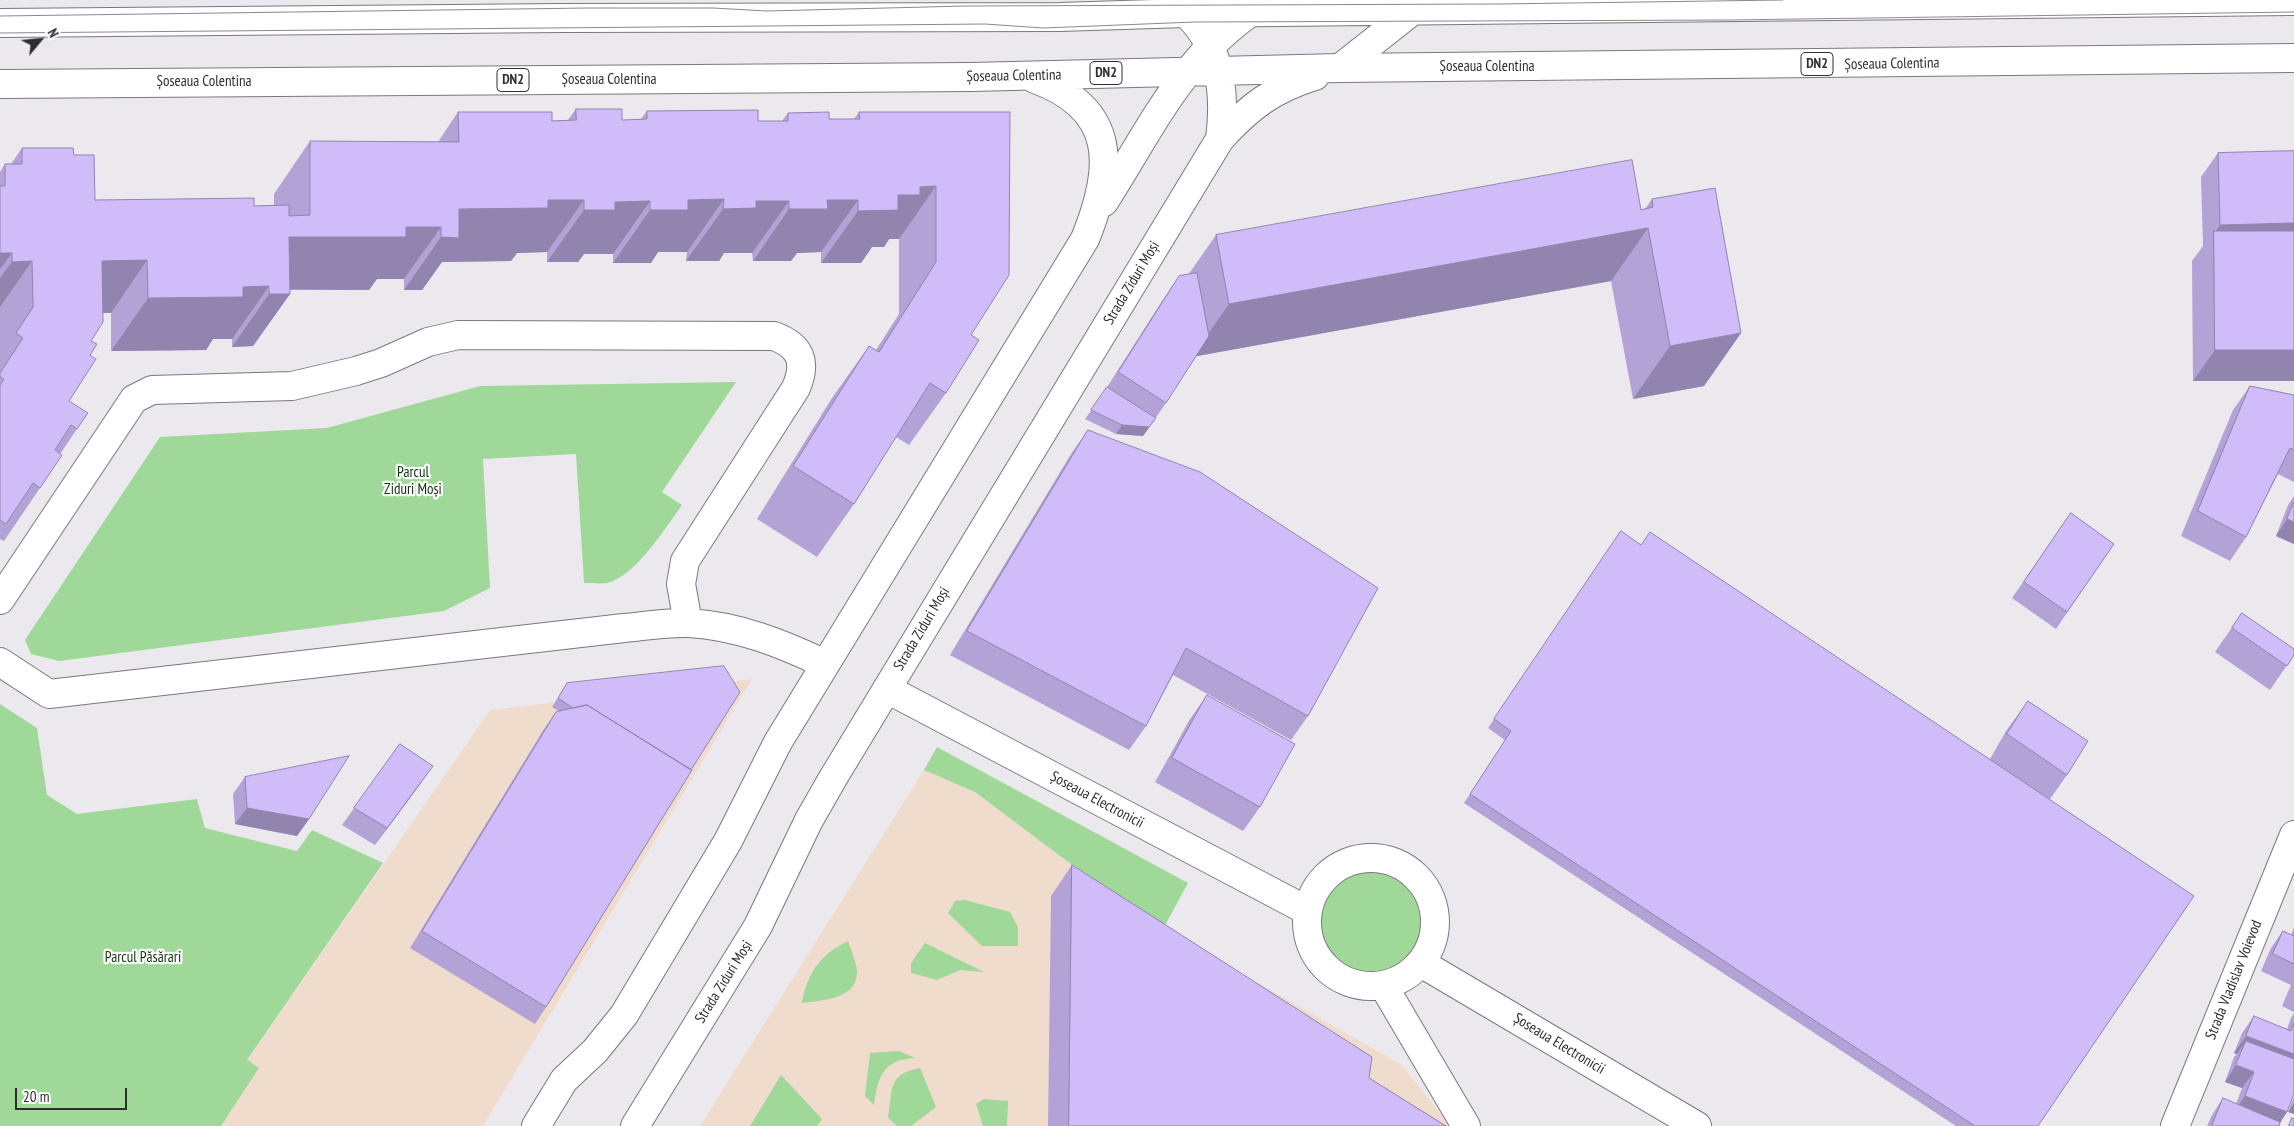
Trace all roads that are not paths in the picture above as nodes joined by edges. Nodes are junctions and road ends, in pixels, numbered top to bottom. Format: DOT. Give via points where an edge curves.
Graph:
graph roads {
  1 [pos="2294,1"];
  2 [pos="1176,7"];
  3 [pos="1259,7"];
  4 [pos="1411,12"];
  5 [pos="0,23"];
  6 [pos="1210,45"];
  7 [pos="2294,58"];
  8 [pos="1340,68"];
  9 [pos="1219,71"];
  10 [pos="1186,72"];
  11 [pos="1027,75"];
  12 [pos="0,84"];
  13 [pos="1220,139"];
  14 [pos="1095,215"];
  15 [pos="0,600"];
  16 [pos="688,623"];
  17 [pos="0,662"];
  18 [pos="825,664"];
  19 [pos="886,689"];
  20 [pos="2294,835"];
  21 [pos="1308,912"];
  22 [pos="1421,963"];
  23 [pos="1383,985"];
  24 [pos="536,1126"];
  25 [pos="635,1126"];
  26 [pos="1466,1126"];
  27 [pos="1697,1126"];
  28 [pos="2175,1126"];
  1 -- 4 [label="main road"];
  2 -- 3 [label="main road"];
  2 -- 5 [label="main road" via="1059,17"];
  2 -- 6 [label="main road" via="1195,22"];
  3 -- 4 [label="main road"];
  3 -- 6 [label="main road"];
  4 -- 8 [label="main road"];
  6 -- 9 [label="main road"];
  6 -- 10 [label="main road"];
  7 -- 8 [label="main road, Șoseaua Colentina / DN2"];
  8 -- 9 [label="main road, Șoseaua Colentina / DN2"];
  8 -- 13 [label="main road, Șoseaua Colentina" via="1276,90 1239,117"];
  9 -- 10 [label="main road, Șoseaua Colentina / DN2"];
  9 -- 13 [label="main road" via="1224,98"];
  10 -- 11 [label="main road, Șoseaua Colentina / DN2"];
  10 -- 14 [label="main road"];
  11 -- 12 [label="main road, Șoseaua Colentina / DN2"];
  11 -- 14 [label="main road" via="1072,95 1094,121 1104,157 1104,181"];
  13 -- 19 [label="main road, Strada Ziduri Moși"];
  14 -- 18 [label="main road" via="1074,261"];
  15 -- 16 [label="main road" via="134,398 152,390 292,386 356,371 428,342 458,335 774,336 788,341 796,350 802,361 802,374 685,561 681,584"];
  16 -- 17 [label="main road" via="50,694"];
  16 -- 18 [label="main road" via="748,632"];
  18 -- 24 [label="main road" via="764,766 728,841 624,1015 596,1051 564,1080"];
  19 -- 21 [label="main road, Șoseaua Electronicii"];
  19 -- 25 [label="main road, Strada Ziduri Moși" via="820,799 758,926"];
  20 -- 28 [label="main road, Strada Vladislav Voievod"];
  21 -- 22 [label="main road" via="1319,883 1339,866 1358,858 1379,858 1399,864 1417,876 1428,893 1434,913 1434,934"];
  21 -- 23 [label="main road" via="1308,936 1327,969 1358,985"];
  22 -- 23 [label="main road" via="1401,979"];
  22 -- 27 [label="main road, Șoseaua Electronicii"];
  23 -- 26 [label="main road"];
}
